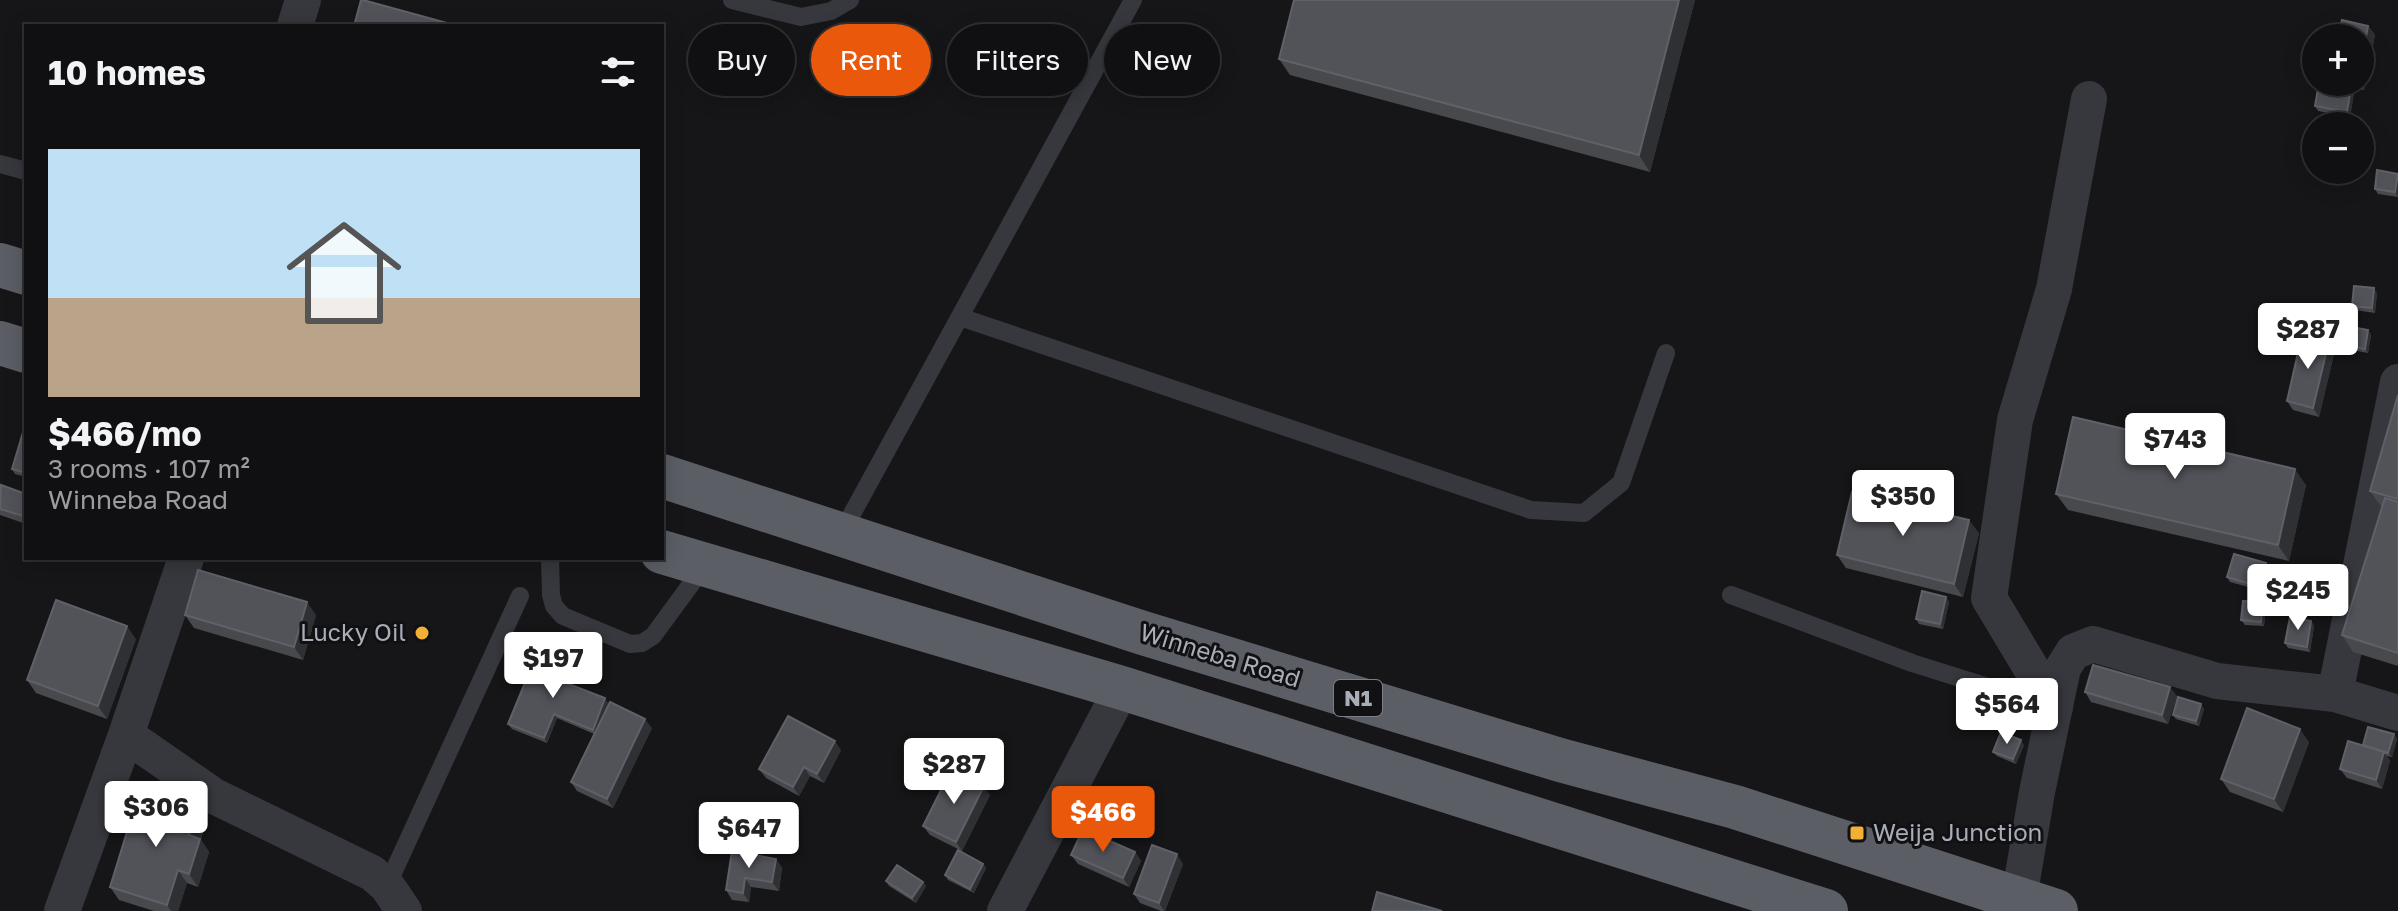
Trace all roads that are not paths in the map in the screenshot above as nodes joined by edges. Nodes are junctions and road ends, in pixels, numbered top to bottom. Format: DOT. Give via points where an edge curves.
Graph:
graph roads {
  1 [pos="303,0"];
  2 [pos="732,0"];
  3 [pos="850,0"];
  4 [pos="1133,0"];
  5 [pos="296,24"];
  6 [pos="2089,99"];
  7 [pos="0,164"];
  8 [pos="24,170"];
  9 [pos="0,265"];
  10 [pos="24,272"];
  11 [pos="960,317"];
  12 [pos="0,343"];
  13 [pos="24,350"];
  14 [pos="1666,353"];
  15 [pos="2398,382"];
  16 [pos="664,477"];
  17 [pos="841,535"];
  18 [pos="664,553"];
  19 [pos="185,560"];
  20 [pos="550,560"];
  21 [pos="705,565"];
  22 [pos="1731,595"];
  23 [pos="520,596"];
  24 [pos="1122,688"];
  25 [pos="2335,694"];
  26 [pos="2055,708"];
  27 [pos="2398,713"];
  28 [pos="126,735"];
  29 [pos="395,898"];
  30 [pos="2038,905"];
  31 [pos="62,911"];
  32 [pos="1005,911"];
  33 [pos="1826,911"];
  1 -- 5 [label="street"];
  2 -- 3 [label="lane" via="801,17 831,11"];
  4 -- 11 [label="lane"];
  6 -- 26 [label="street" via="2054,289 2015,420 1989,598"];
  7 -- 8 [label="lane"];
  9 -- 10 [label="highway"];
  11 -- 14 [label="lane" via="1531,510 1584,513 1621,483"];
  11 -- 17 [label="lane"];
  12 -- 13 [label="highway"];
  15 -- 25 [label="street"];
  16 -- 17 [label="highway, Winneba Road / N1"];
  17 -- 30 [label="highway, Winneba Road / N1" via="1143,633 1560,760 1735,807"];
  18 -- 21 [label="highway"];
  19 -- 28 [label="street"];
  20 -- 21 [label="lane" via="554,606 563,616 630,644 653,636"];
  21 -- 24 [label="highway"];
  22 -- 26 [label="lane" via="1912,663"];
  23 -- 29 [label="lane"];
  24 -- 32 [label="street"];
  24 -- 33 [label="highway"];
  25 -- 26 [label="street" via="2217,681 2093,644 2073,652 2063,668"];
  25 -- 27 [label="street"];
  26 -- 30 [label="street"];
  28 -- 29 [label="street" via="214,796 372,873"];
  28 -- 31 [label="street"];
}
